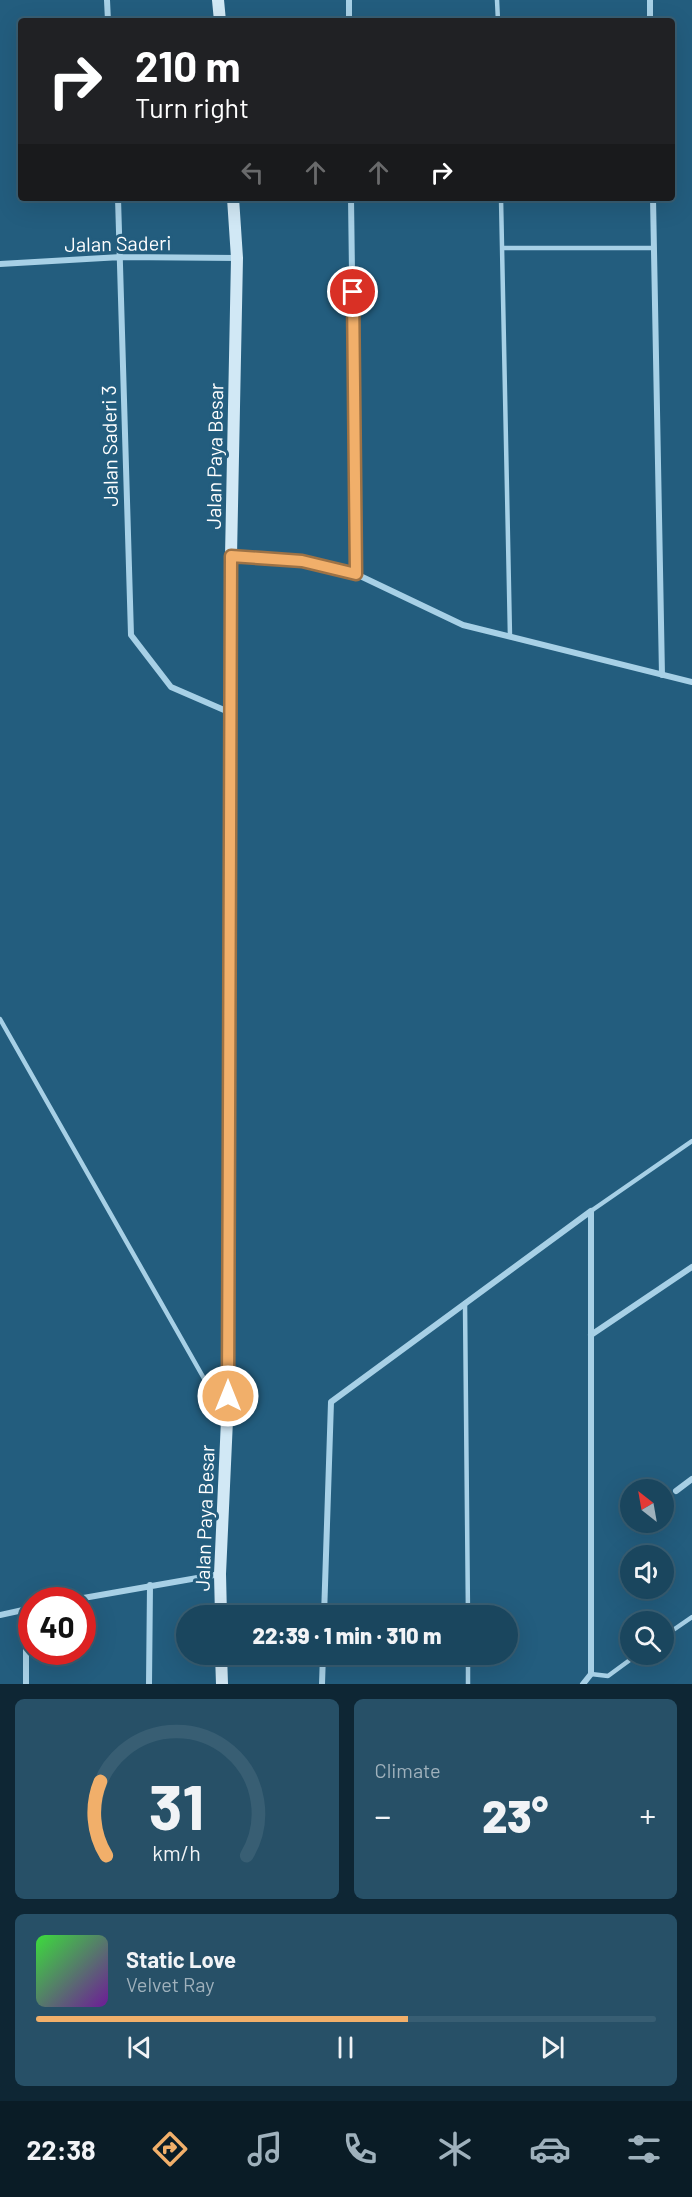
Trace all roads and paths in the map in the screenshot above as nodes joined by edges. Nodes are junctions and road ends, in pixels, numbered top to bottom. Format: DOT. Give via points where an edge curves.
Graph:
graph roads {
  1 [pos="107,0"];
  2 [pos="218,0"];
  3 [pos="349,0"];
  4 [pos="497,0"];
  5 [pos="650,0"];
  6 [pos="108,18"];
  7 [pos="220,18"];
  8 [pos="349,18"];
  9 [pos="498,18"];
  10 [pos="650,18"];
  11 [pos="118,201"];
  12 [pos="233,201"];
  13 [pos="351,201"];
  14 [pos="501,201"];
  15 [pos="653,201"];
  16 [pos="502,248"];
  17 [pos="654,248"];
  18 [pos="121,257"];
  19 [pos="237,258"];
  20 [pos="0,264"];
  21 [pos="231,556"];
  22 [pos="356,574"];
  23 [pos="510,637"];
  24 [pos="662,675"];
  25 [pos="692,682"];
  26 [pos="231,713"];
  27 [pos="0,1019"];
  28 [pos="692,1141"];
  29 [pos="591,1211"];
  30 [pos="692,1267"];
  31 [pos="465,1303"];
  32 [pos="591,1335"];
  33 [pos="227,1419"];
  34 [pos="692,1479"];
  35 [pos="676,1491"];
  36 [pos="220,1574"];
  37 [pos="150,1585"];
  38 [pos="96,1595"];
  39 [pos="221,1605"];
  40 [pos="324,1605"];
  41 [pos="468,1605"];
  42 [pos="18,1611"];
  43 [pos="0,1615"];
  44 [pos="692,1617"];
  45 [pos="674,1629"];
  46 [pos="27,1665"];
  47 [pos="221,1665"];
  48 [pos="323,1665"];
  49 [pos="468,1665"];
  50 [pos="623,1665"];
  51 [pos="591,1674"];
  52 [pos="26,1684"];
  53 [pos="149,1684"];
  54 [pos="222,1684"];
  55 [pos="322,1684"];
  56 [pos="468,1684"];
  57 [pos="583,1684"];
  1 -- 6 [label="street"];
  2 -- 7 [label="street"];
  3 -- 8 [label="street"];
  4 -- 9 [label="lane"];
  5 -- 10 [label="street"];
  11 -- 18 [label="street, Jalan Saderi 3"];
  12 -- 19 [label="street, Jalan Paya Besar"];
  13 -- 22 [label="street"];
  14 -- 16 [label="lane"];
  15 -- 17 [label="street"];
  16 -- 17 [label="lane"];
  16 -- 23 [label="lane"];
  17 -- 24 [label="street"];
  18 -- 19 [label="street, Jalan Saderi"];
  18 -- 20 [label="street, Jalan Saderi"];
  18 -- 26 [label="street, Jalan Saderi 3" via="131,635 171,687"];
  19 -- 21 [label="street, Jalan Paya Besar"];
  21 -- 22 [label="street" via="302,561"];
  21 -- 26 [label="street, Jalan Paya Besar"];
  22 -- 23 [label="street" via="463,625"];
  23 -- 24 [label="street"];
  24 -- 25 [label="street"];
  26 -- 33 [label="street, Jalan Paya Besar"];
  27 -- 33 [label="lane"];
  28 -- 29 [label="lane"];
  29 -- 31 [label="street"];
  29 -- 32 [label="street"];
  30 -- 32 [label="street"];
  31 -- 40 [label="street" via="331,1402"];
  31 -- 41 [label="lane"];
  32 -- 51 [label="street"];
  33 -- 36 [label="street, Jalan Paya Besar"];
  34 -- 35 [label="street"];
  36 -- 37 [label="street"];
  36 -- 39 [label="street, Jalan Paya Besar"];
  37 -- 38 [label="street"];
  37 -- 53 [label="street"];
  42 -- 43 [label="street"];
  44 -- 45 [label="lane"];
  46 -- 52 [label="street"];
  47 -- 54 [label="street"];
  48 -- 55 [label="street"];
  49 -- 56 [label="lane"];
  50 -- 51 [label="lane" via="608,1676"];
  51 -- 57 [label="street"];
}
